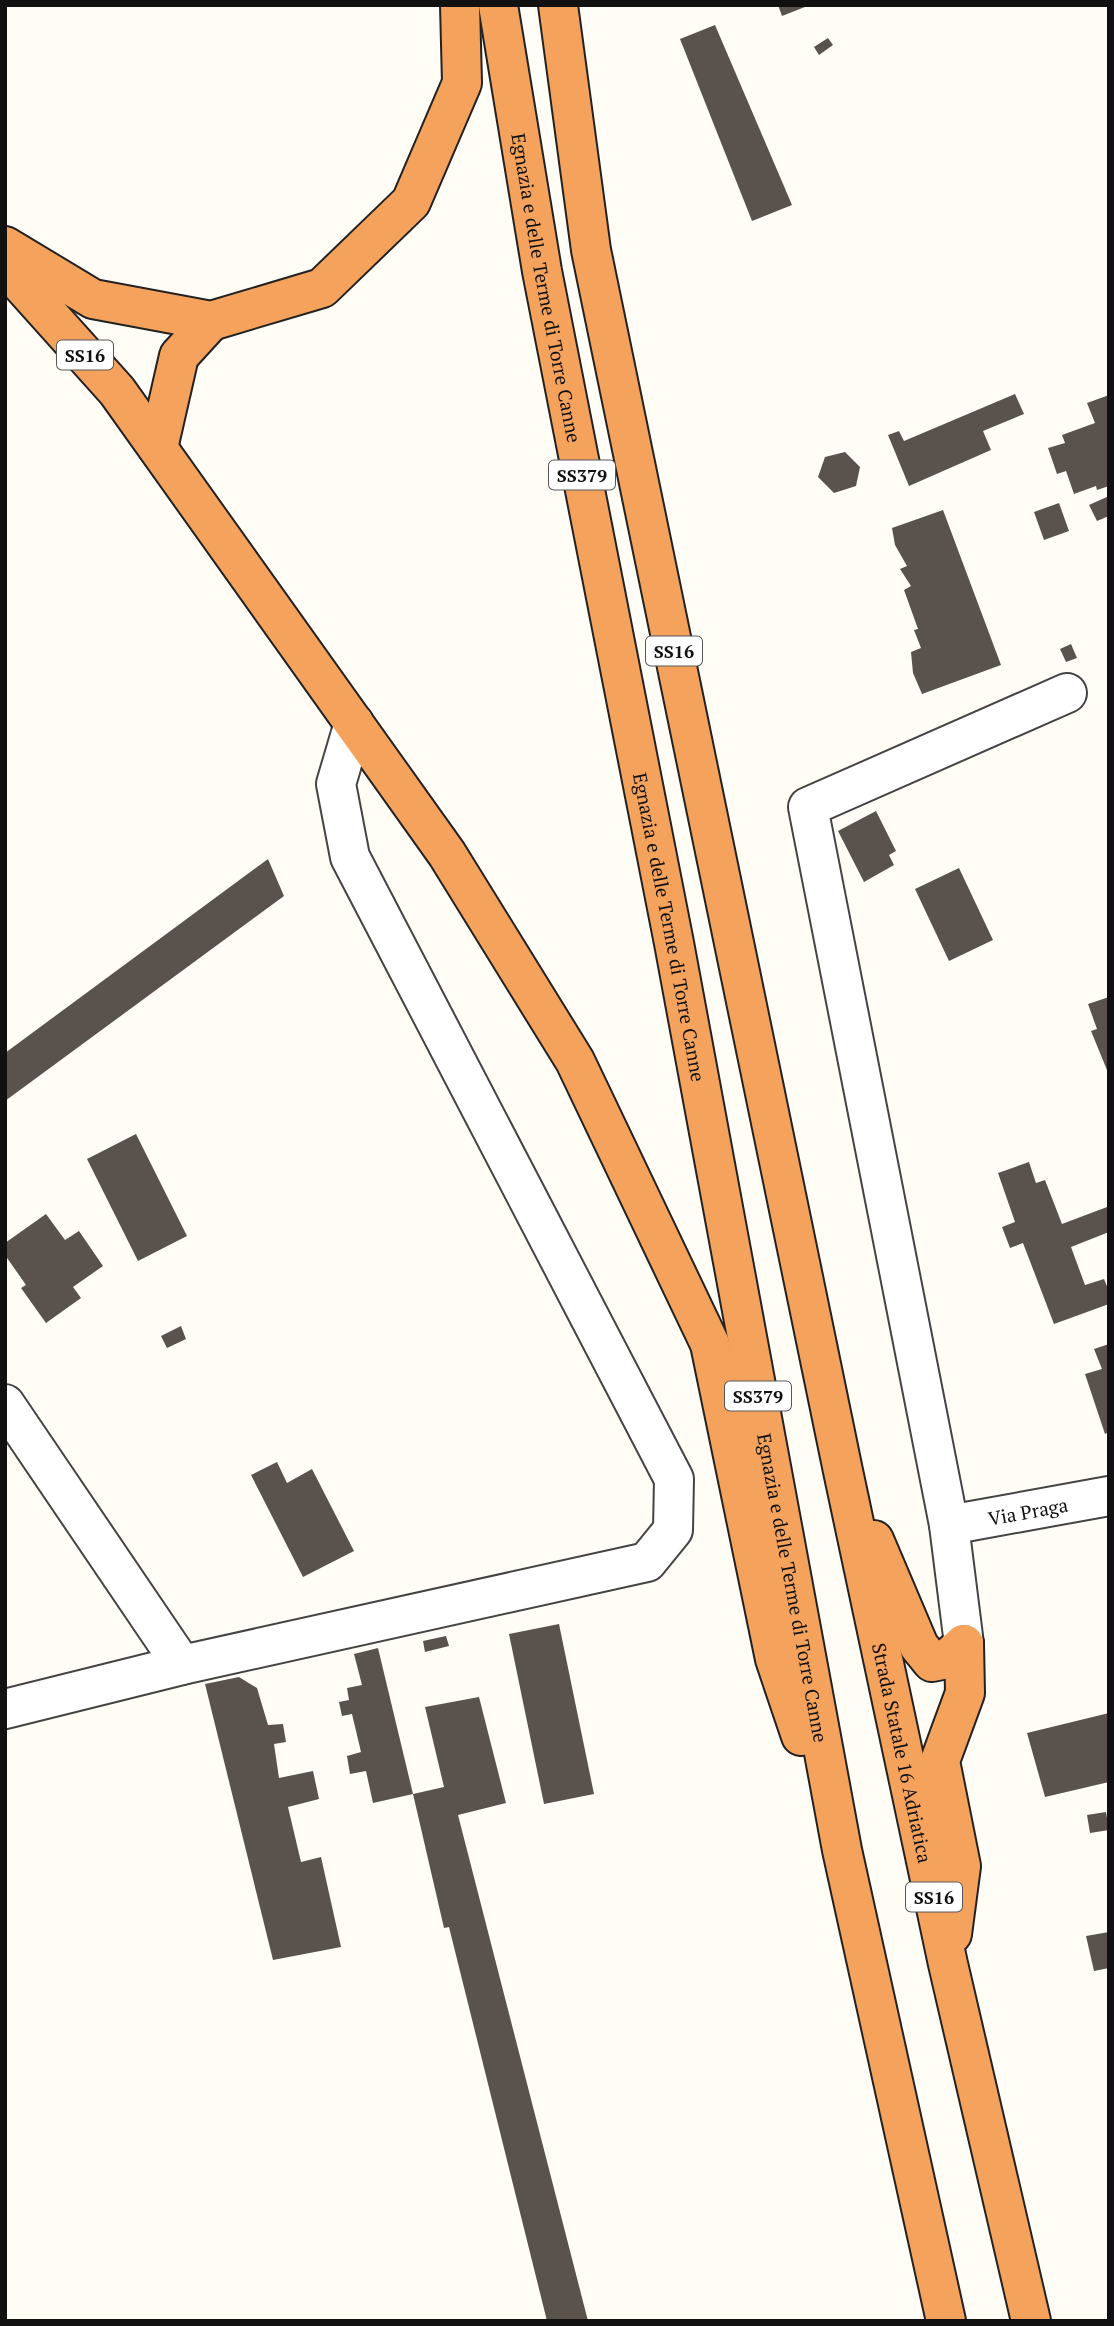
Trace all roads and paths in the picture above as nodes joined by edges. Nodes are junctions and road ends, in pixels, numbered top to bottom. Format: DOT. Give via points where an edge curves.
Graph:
graph roads {
  1 [pos="460,5"];
  2 [pos="498,5"];
  3 [pos="558,5"];
  4 [pos="5,246"];
  5 [pos="5,267"];
  6 [pos="211,321"];
  7 [pos="158,448"];
  8 [pos="1067,692"];
  9 [pos="354,723"];
  10 [pos="5,1404"];
  11 [pos="843,1471"];
  12 [pos="1109,1496"];
  13 [pos="949,1525"];
  14 [pos="964,1644"];
  15 [pos="182,1665"];
  16 [pos="5,1709"];
  17 [pos="842,1850"];
  18 [pos="948,1964"];
  19 [pos="946,2321"];
  20 [pos="1031,2321"];
  1 -- 6 [label="highway" via="462,83 411,202 322,288"];
  2 -- 17 [label="highway, Egnazia e delle Terme di Torre Canne / SS379" via="542,271 676,956"];
  3 -- 11 [label="highway, SS16" via="591,250"];
  4 -- 6 [label="highway" via="93,299"];
  5 -- 7 [label="highway, SS16" via="117,391"];
  6 -- 7 [label="highway" via="179,356"];
  7 -- 9 [label="highway, SS16"];
  8 -- 13 [label="street" via="808,807"];
  9 -- 15 [label="street" via="336,784 349,857 674,1479 673,1530 647,1562"];
  9 -- 17 [label="highway, SS16" via="447,854 575,1061 710,1344 775,1659"];
  10 -- 15 [label="street"];
  11 -- 14 [label="highway" via="919,1646 932,1662 947,1659"];
  11 -- 18 [label="highway, Strada Statale 16 Adriatica / SS16"];
  12 -- 13 [label="street, Via Praga"];
  13 -- 14 [label="street"];
  14 -- 18 [label="highway" via="965,1693 940,1761 961,1866"];
  15 -- 16 [label="street"];
  17 -- 19 [label="highway, SS16"];
  18 -- 20 [label="highway, Strada Statale 16 Adriatica / SS16"];
}
